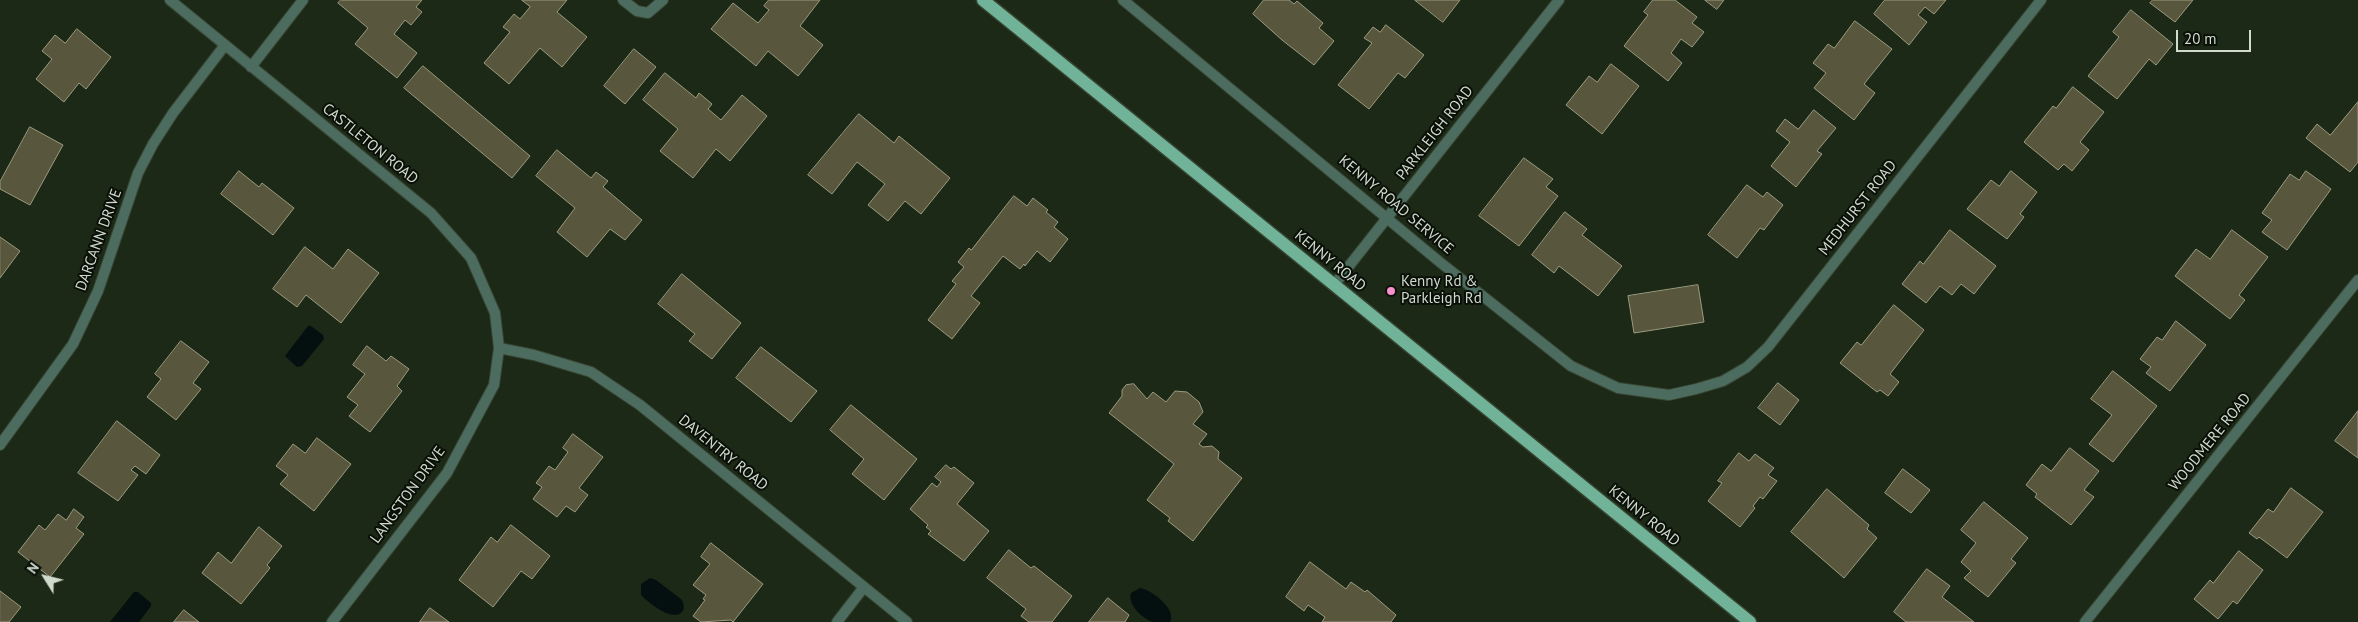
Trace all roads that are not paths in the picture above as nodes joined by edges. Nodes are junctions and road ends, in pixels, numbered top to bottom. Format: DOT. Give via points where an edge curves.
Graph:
graph roads {
  1 [pos="170,0"];
  2 [pos="303,0"];
  3 [pos="623,0"];
  4 [pos="662,0"];
  5 [pos="983,0"];
  6 [pos="1123,0"];
  7 [pos="1559,0"];
  8 [pos="2041,0"];
  9 [pos="225,45"];
  10 [pos="252,67"];
  11 [pos="1388,218"];
  12 [pos="2358,280"];
  13 [pos="1334,285"];
  14 [pos="499,348"];
  15 [pos="1669,395"];
  16 [pos="0,445"];
  17 [pos="864,587"];
  18 [pos="332,622"];
  19 [pos="837,622"];
  20 [pos="907,622"];
  21 [pos="1750,622"];
  22 [pos="2085,622"];
  1 -- 9 [label="street, CASTLETON ROAD"];
  2 -- 10 [label="street"];
  3 -- 4 [label="street" via="637,11 648,14"];
  5 -- 13 [label="main road, KENNY ROAD"];
  6 -- 11 [label="street, KENNY ROAD SERVICE"];
  7 -- 11 [label="street, PARKLEIGH ROAD"];
  8 -- 15 [label="street, MEDHURST ROAD" via="1768,347 1747,367 1723,380"];
  9 -- 10 [label="street, CASTLETON ROAD"];
  9 -- 16 [label="street, DARCANN DRIVE" via="153,144 138,174 98,290 74,344"];
  10 -- 14 [label="street, CASTLETON ROAD" via="431,213 471,258 495,313"];
  11 -- 13 [label="street, PARKLEIGH ROAD"];
  11 -- 15 [label="street, KENNY ROAD SERVICE" via="1571,366 1618,388"];
  12 -- 22 [label="street, WOODMERE ROAD"];
  13 -- 21 [label="main road, KENNY ROAD"];
  14 -- 17 [label="street, DAVENTRY ROAD" via="591,372 640,405"];
  14 -- 18 [label="street, LANGSTON DRIVE" via="494,385 447,473"];
  17 -- 19 [label="street"];
  17 -- 20 [label="street, DAVENTRY ROAD"];
}
